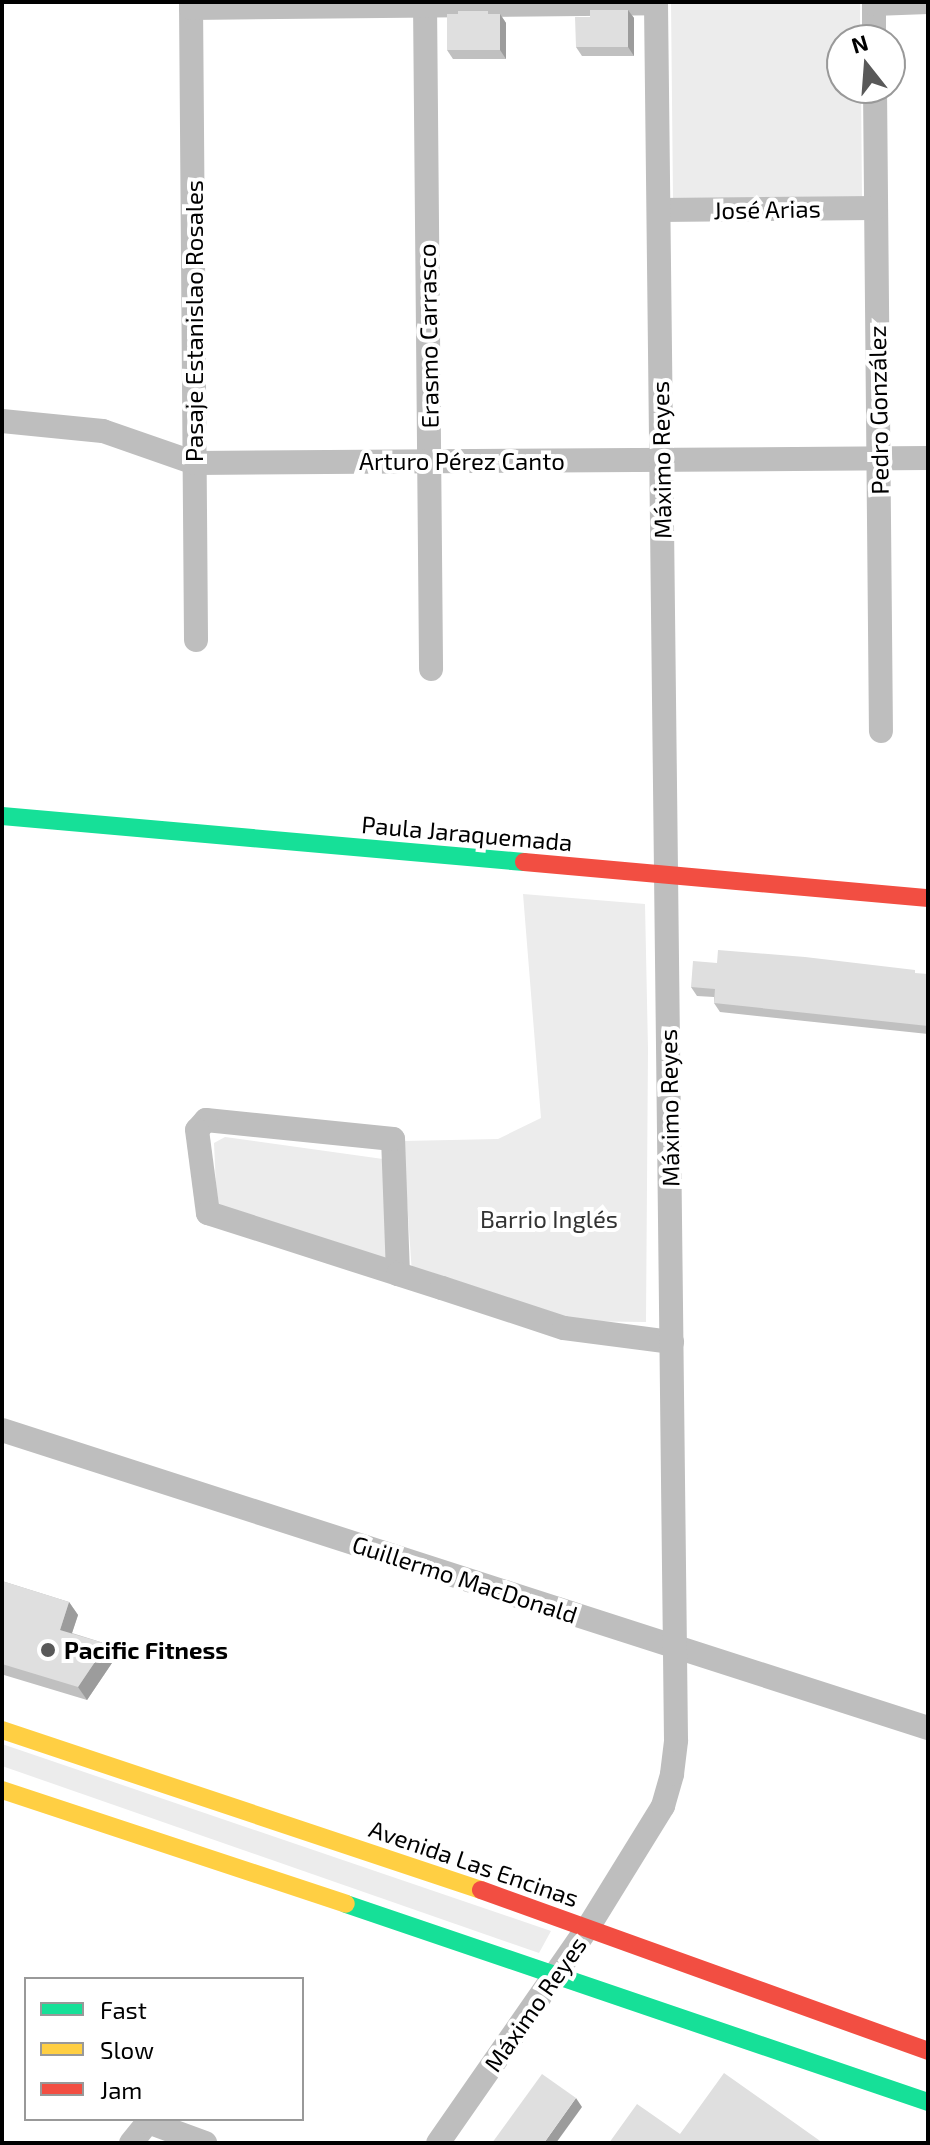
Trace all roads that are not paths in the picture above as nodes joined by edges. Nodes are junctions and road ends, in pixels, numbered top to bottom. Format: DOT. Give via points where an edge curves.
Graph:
graph roads {
  1 [pos="656,2"];
  2 [pos="928,2"];
  3 [pos="874,3"];
  4 [pos="425,4"];
  5 [pos="191,5"];
  6 [pos="874,24"];
  7 [pos="875,104"];
  8 [pos="876,208"];
  9 [pos="659,210"];
  10 [pos="2,421"];
  11 [pos="928,458"];
  12 [pos="878,459"];
  13 [pos="661,460"];
  14 [pos="429,462"];
  15 [pos="195,463"];
  16 [pos="196,640"];
  17 [pos="431,669"];
  18 [pos="881,731"];
  19 [pos="2,816"];
  20 [pos="666,875"];
  21 [pos="928,898"];
  22 [pos="398,1274"];
  23 [pos="672,1342"];
  24 [pos="2,1430"];
  25 [pos="676,1647"];
  26 [pos="928,1728"];
  27 [pos="2,1730"];
  28 [pos="2,1790"];
  29 [pos="589,1926"];
  30 [pos="556,1973"];
  31 [pos="827,2015"];
  32 [pos="780,2050"];
  33 [pos="928,2051"];
  34 [pos="928,2102"];
  35 [pos="131,2143"];
  36 [pos="205,2143"];
  37 [pos="438,2143"];
  1 -- 4 [label="street"];
  1 -- 9 [label="street, Máximo Reyes"];
  2 -- 3 [label="street"];
  3 -- 6 [label="street"];
  4 -- 5 [label="street"];
  4 -- 14 [label="street, Erasmo Carrasco"];
  5 -- 15 [label="street, Pasaje Estanislao Rosales"];
  7 -- 8 [label="street, Pedro González"];
  8 -- 9 [label="street, José Arias"];
  8 -- 12 [label="street, Pedro González"];
  9 -- 13 [label="street, Máximo Reyes"];
  10 -- 15 [label="street, Arturo Pérez Canto" via="103,431"];
  11 -- 12 [label="street, Arturo Pérez Canto"];
  12 -- 13 [label="street, Arturo Pérez Canto"];
  12 -- 18 [label="street, Pedro González"];
  13 -- 14 [label="street, Arturo Pérez Canto"];
  13 -- 20 [label="street, Máximo Reyes"];
  14 -- 15 [label="street, Arturo Pérez Canto"];
  14 -- 17 [label="street, Erasmo Carrasco"];
  15 -- 16 [label="street, Pasaje Estanislao Rosales"];
  19 -- 20 [label="street, Paula Jaraquemada"];
  20 -- 21 [label="street, Paula Jaraquemada"];
  20 -- 23 [label="street, Máximo Reyes"];
  22 -- 22 [label="street" via="208,1213 197,1130 206,1120 393,1139"];
  22 -- 23 [label="street" via="564,1328"];
  23 -- 25 [label="street, Máximo Reyes"];
  24 -- 25 [label="street, Guillermo MacDonald"];
  25 -- 26 [label="street, Guillermo MacDonald"];
  25 -- 29 [label="street, Máximo Reyes" via="676,1740 663,1806"];
  27 -- 29 [label="street, Avenida Las Encinas"];
  28 -- 30 [label="street"];
  29 -- 30 [label="street, Máximo Reyes"];
  29 -- 31 [label="street, Avenida Las Encinas"];
  30 -- 32 [label="street"];
  30 -- 37 [label="street, Máximo Reyes"];
  31 -- 32 [label="street"];
  31 -- 33 [label="street, Avenida Las Encinas"];
  32 -- 34 [label="street"];
  35 -- 36 [label="street" via="148,2122"];
}
